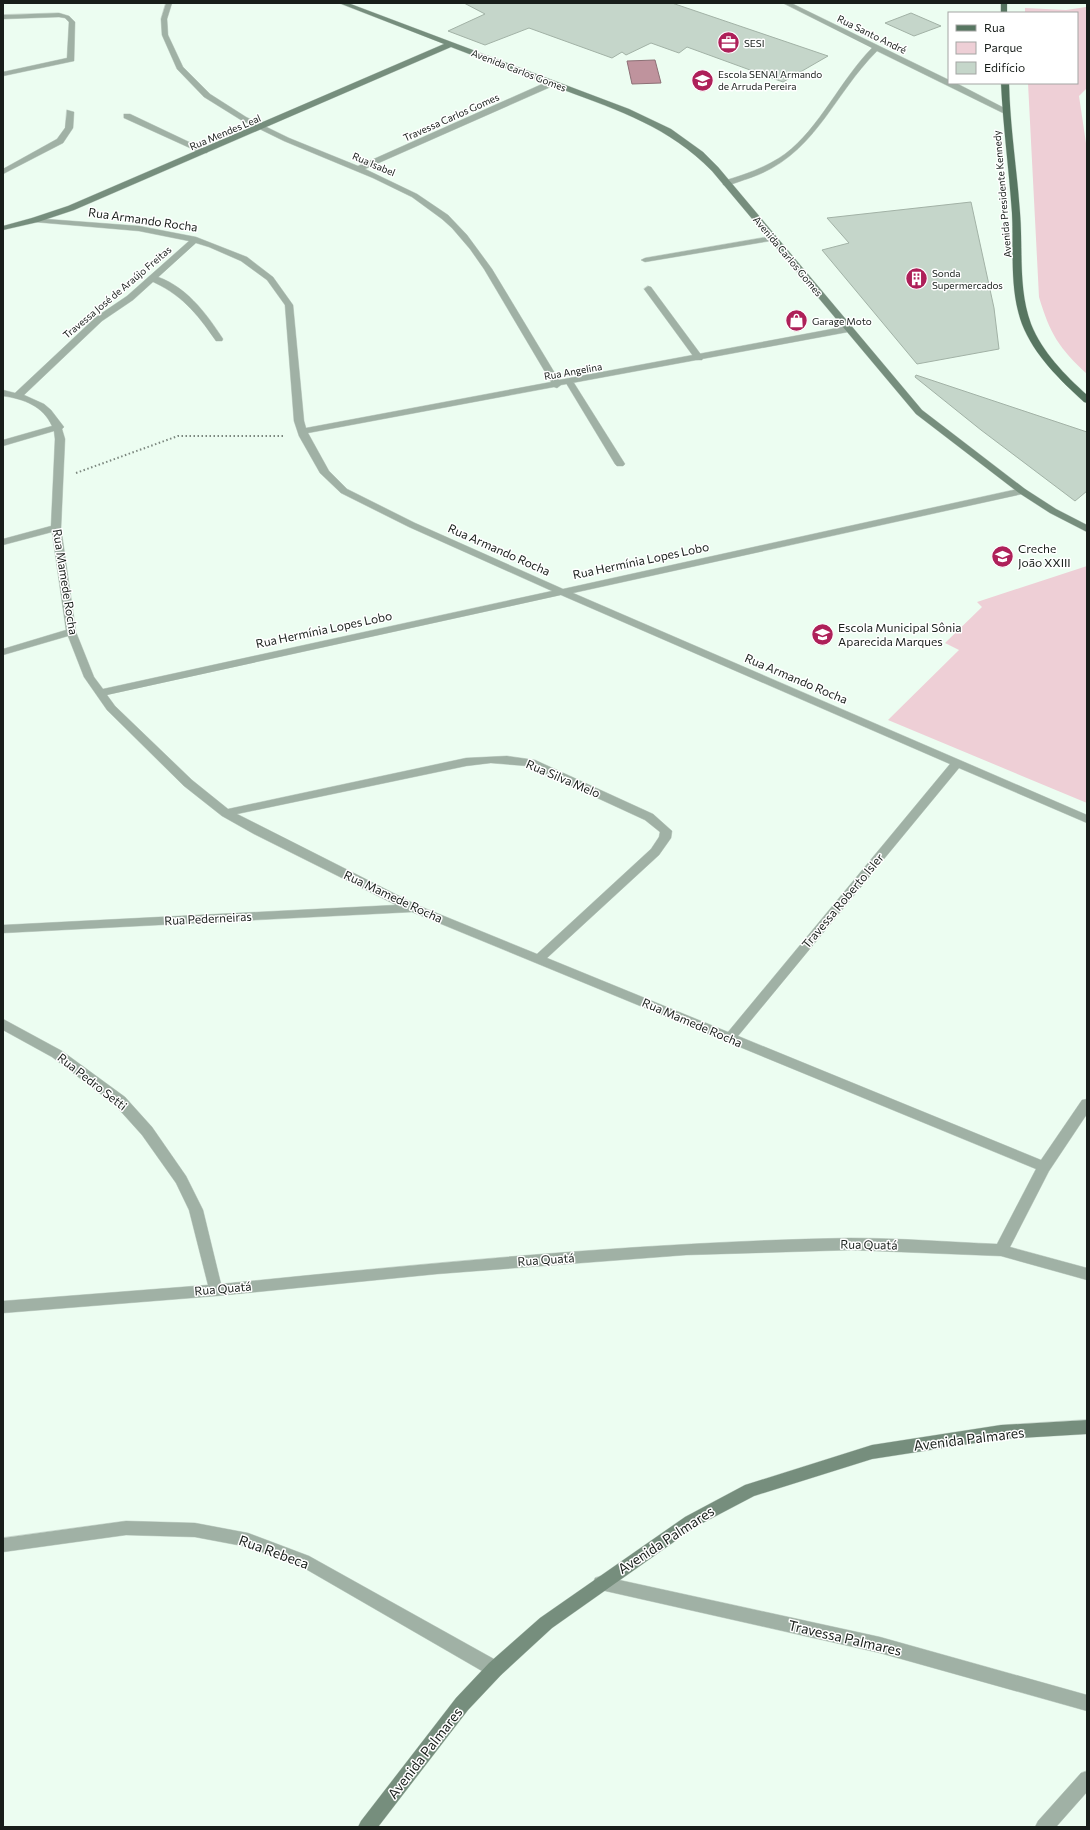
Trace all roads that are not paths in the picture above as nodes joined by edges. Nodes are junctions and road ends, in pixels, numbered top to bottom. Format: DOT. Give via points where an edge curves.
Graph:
graph roads {
  1 [pos="169,3"];
  2 [pos="342,3"];
  3 [pos="786,3"];
  4 [pos="3,17"];
  5 [pos="451,44"];
  6 [pos="877,47"];
  7 [pos="3,74"];
  8 [pos="948,82"];
  9 [pos="552,83"];
  10 [pos="951,84"];
  11 [pos="1005,84"];
  12 [pos="1006,110"];
  13 [pos="70,112"];
  14 [pos="127,116"];
  15 [pos="261,127"];
  16 [pos="204,151"];
  17 [pos="359,169"];
  18 [pos="3,172"];
  19 [pos="726,182"];
  20 [pos="35,220"];
  21 [pos="3,228"];
  22 [pos="773,238"];
  23 [pos="196,239"];
  24 [pos="645,260"];
  25 [pos="152,278"];
  26 [pos="648,289"];
  27 [pos="848,330"];
  28 [pos="219,340"];
  29 [pos="699,358"];
  30 [pos="570,382"];
  31 [pos="556,385"];
  32 [pos="3,393"];
  33 [pos="18,395"];
  34 [pos="1087,400"];
  35 [pos="58,427"];
  36 [pos="303,434"];
  37 [pos="3,443"];
  38 [pos="620,464"];
  39 [pos="1022,491"];
  40 [pos="56,528"];
  41 [pos="1087,529"];
  42 [pos="3,542"];
  43 [pos="561,591"];
  44 [pos="71,632"];
  45 [pos="3,652"];
  46 [pos="101,692"];
  47 [pos="957,763"];
  48 [pos="226,813"];
  49 [pos="1087,819"];
  50 [pos="413,908"];
  51 [pos="3,929"];
  52 [pos="539,959"];
  53 [pos="3,1024"];
  54 [pos="729,1039"];
  55 [pos="1087,1104"];
  56 [pos="1044,1167"];
  57 [pos="1001,1250"];
  58 [pos="1087,1274"];
  59 [pos="216,1290"];
  60 [pos="3,1307"];
  61 [pos="1087,1428"];
  62 [pos="3,1545"];
  63 [pos="601,1582"];
  64 [pos="495,1669"];
  65 [pos="1087,1703"];
  66 [pos="1087,1779"];
  67 [pos="367,1827"];
  68 [pos="1044,1827"];
  1 -- 15 [label="street, Rua Isabel" via="165,10 164,27 167,45 178,66 191,82 224,107"];
  2 -- 5 [label="main road, Avenida Carlos Gomes"];
  3 -- 6 [label="street, Rua Santo André"];
  4 -- 7 [label="street" via="45,15 67,17 72,22 70,59"];
  5 -- 9 [label="main road, Avenida Carlos Gomes"];
  5 -- 15 [label="main road, Rua Mendes Leal"];
  6 -- 8 [label="street, Rua Santo André"];
  6 -- 19 [label="street" via="863,61 807,137 786,156 751,175"];
  9 -- 17 [label="street, Travessa Carlos Gomes"];
  9 -- 19 [label="main road, Avenida Carlos Gomes" via="626,110 668,131 700,154"];
  10 -- 12 [label="street, Rua Santo André"];
  11 -- 12 [label="main road, Avenida Presidente Kennedy"];
  12 -- 34 [label="main road, Avenida Presidente Kennedy" via="1018,231 1019,293 1023,310 1030,331 1048,359"];
  13 -- 18 [label="street" via="69,128 60,141"];
  14 -- 16 [label="street"];
  15 -- 16 [label="main road, Rua Mendes Leal"];
  15 -- 17 [label="street, Rua Isabel"];
  16 -- 20 [label="main road, Rua Mendes Leal" via="71,208"];
  17 -- 31 [label="street, Rua Isabel" via="399,186 429,204 460,232 484,261"];
  19 -- 22 [label="main road, Avenida Carlos Gomes"];
  20 -- 21 [label="main road, Rua Mendes Leal"];
  20 -- 23 [label="street, Rua Armando Rocha" via="156,232"];
  22 -- 24 [label="street"];
  22 -- 27 [label="main road, Avenida Carlos Gomes"];
  23 -- 25 [label="street, Travessa José de Araújo Freitas"];
  23 -- 36 [label="street, Rua Armando Rocha" via="244,258 272,280 283,293 290,312 298,421"];
  25 -- 28 [label="street" via="179,292 205,319"];
  25 -- 33 [label="street, Travessa José de Araújo Freitas" via="130,298 99,319"];
  26 -- 29 [label="street"];
  27 -- 29 [label="street, Rua Angelina"];
  27 -- 39 [label="main road, Avenida Carlos Gomes" via="920,412"];
  29 -- 30 [label="street, Rua Angelina"];
  30 -- 31 [label="street, Rua Angelina"];
  30 -- 38 [label="street"];
  31 -- 36 [label="street, Rua Angelina"];
  32 -- 33 [label="street, Rua Mamede Rocha"];
  33 -- 35 [label="street, Rua Mamede Rocha" via="35,401 50,413"];
  35 -- 37 [label="street"];
  35 -- 40 [label="street, Rua Mamede Rocha" via="60,439"];
  36 -- 43 [label="street, Rua Armando Rocha" via="325,473 344,491 412,525"];
  39 -- 41 [label="main road, Avenida Carlos Gomes"];
  39 -- 43 [label="street, Rua Hermínia Lopes Lobo"];
  40 -- 42 [label="street"];
  40 -- 44 [label="street, Rua Mamede Rocha"];
  43 -- 46 [label="street, Rua Hermínia Lopes Lobo"];
  43 -- 47 [label="street, Rua Armando Rocha"];
  44 -- 45 [label="street"];
  44 -- 46 [label="street, Rua Mamede Rocha" via="90,677"];
  46 -- 48 [label="street, Rua Mamede Rocha" via="111,708 188,783"];
  47 -- 49 [label="street, Rua Armando Rocha"];
  47 -- 54 [label="street, Travessa Roberto Isler"];
  48 -- 50 [label="street, Rua Mamede Rocha"];
  48 -- 52 [label="street, Rua Silva Melo" via="466,762 515,759 531,763 649,817 660,825 666,831 655,852"];
  50 -- 51 [label="street, Rua Pederneiras"];
  50 -- 52 [label="street, Rua Mamede Rocha"];
  52 -- 54 [label="street, Rua Mamede Rocha"];
  53 -- 59 [label="street, Rua Pedro Setti" via="57,1054 120,1101 147,1131 181,1180 196,1210"];
  54 -- 56 [label="street, Rua Mamede Rocha"];
  55 -- 56 [label="street"];
  56 -- 57 [label="street"];
  57 -- 58 [label="street, Rua Quatá"];
  57 -- 59 [label="street, Rua Quatá" via="850,1244 686,1249 437,1268"];
  59 -- 60 [label="street, Rua Quatá"];
  61 -- 63 [label="main road, Avenida Palmares" via="1000,1432 872,1452 750,1490 690,1522"];
  62 -- 64 [label="street, Rua Rebeca" via="126,1528 195,1530 248,1540 309,1564"];
  63 -- 64 [label="main road, Avenida Palmares" via="546,1623"];
  63 -- 65 [label="street, Travessa Palmares" via="880,1645"];
  64 -- 67 [label="main road, Avenida Palmares" via="462,1704"];
  66 -- 68 [label="street"];
}
